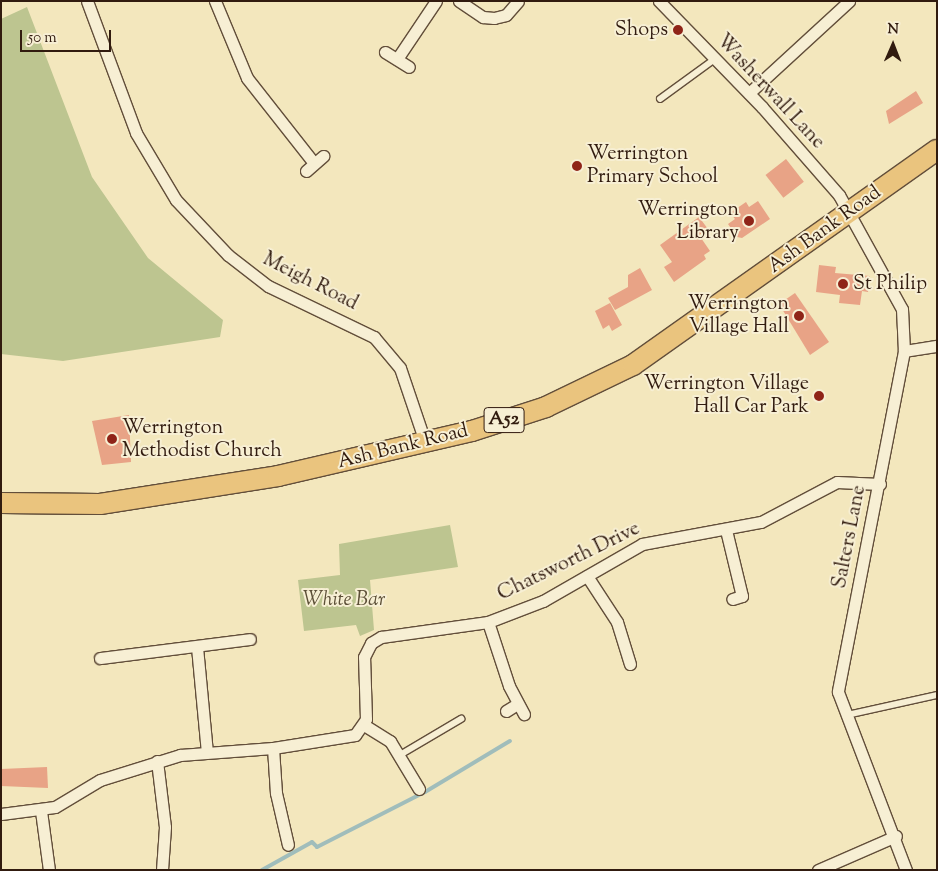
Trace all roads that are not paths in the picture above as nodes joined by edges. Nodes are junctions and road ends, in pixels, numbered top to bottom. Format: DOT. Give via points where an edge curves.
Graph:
graph roads {
  1 [pos="87,1"];
  2 [pos="215,1"];
  3 [pos="436,1"];
  4 [pos="459,1"];
  5 [pos="518,1"];
  6 [pos="659,1"];
  7 [pos="849,1"];
  8 [pos="385,52"];
  9 [pos="397,59"];
  10 [pos="715,59"];
  11 [pos="410,67"];
  12 [pos="748,93"];
  13 [pos="660,99"];
  14 [pos="937,150"];
  15 [pos="314,163"];
  16 [pos="848,213"];
  17 [pos="937,346"];
  18 [pos="904,351"];
  19 [pos="425,442"];
  20 [pos="880,484"];
  21 [pos="1,504"];
  22 [pos="726,530"];
  23 [pos="588,576"];
  24 [pos="732,599"];
  25 [pos="488,622"];
  26 [pos="250,639"];
  27 [pos="197,647"];
  28 [pos="100,658"];
  29 [pos="630,664"];
  30 [pos="937,695"];
  31 [pos="506,712"];
  32 [pos="847,715"];
  33 [pos="461,719"];
  34 [pos="364,725"];
  35 [pos="273,748"];
  36 [pos="207,753"];
  37 [pos="400,755"];
  38 [pos="157,761"];
  39 [pos="419,789"];
  40 [pos="41,811"];
  41 [pos="1,814"];
  42 [pos="283,831"];
  43 [pos="272,835"];
  44 [pos="896,836"];
  45 [pos="288,845"];
  46 [pos="49,870"];
  47 [pos="162,870"];
  48 [pos="818,870"];
  49 [pos="906,870"];
  1 -- 19 [label="street, Meigh Road" via="136,133 176,200 228,255 268,286 374,337 400,368"];
  2 -- 15 [label="street" via="247,78"];
  3 -- 9 [label="street"];
  4 -- 5 [label="street" via="483,17 494,18 506,15"];
  6 -- 10 [label="street, Washerwall Lane"];
  7 -- 12 [label="street"];
  8 -- 9 [label="street"];
  9 -- 11 [label="street"];
  10 -- 12 [label="street, Washerwall Lane"];
  10 -- 13 [label="lane"];
  12 -- 16 [label="street, Washerwall Lane" via="839,195"];
  14 -- 16 [label="highway, Ash Bank Road / A52"];
  16 -- 18 [label="street, Salters Lane" via="902,309"];
  16 -- 19 [label="highway, Ash Bank Road / A52" via="633,365 546,407"];
  17 -- 18 [label="street"];
  18 -- 20 [label="street, Salters Lane"];
  19 -- 21 [label="highway, Ash Bank Road / A52" via="278,476 142,500 56,506"];
  20 -- 22 [label="street, Chatsworth Drive" via="850,480 832,484 778,515"];
  20 -- 32 [label="street, Salters Lane" via="838,692"];
  22 -- 23 [label="street, Chatsworth Drive" via="673,536 642,544"];
  22 -- 24 [label="street" via="742,596"];
  23 -- 25 [label="street, Chatsworth Drive" via="543,601"];
  23 -- 29 [label="street" via="617,622"];
  25 -- 31 [label="street" via="520,709"];
  25 -- 34 [label="street, Chatsworth Drive" via="386,636 371,643 363,662"];
  26 -- 27 [label="street"];
  27 -- 28 [label="street"];
  27 -- 36 [label="street"];
  30 -- 32 [label="lane"];
  32 -- 44 [label="street, Salters Lane"];
  33 -- 37 [label="lane"];
  34 -- 35 [label="street" via="355,735"];
  34 -- 37 [label="street" via="390,741"];
  35 -- 36 [label="street"];
  35 -- 42 [label="street"];
  36 -- 38 [label="street"];
  37 -- 39 [label="street" via="407,779"];
  38 -- 40 [label="street" via="100,780"];
  38 -- 47 [label="street" via="165,827"];
  40 -- 41 [label="street"];
  40 -- 46 [label="street"];
  42 -- 43 [label="street"];
  42 -- 45 [label="street"];
  44 -- 48 [label="street"];
  44 -- 49 [label="street, Salters Lane"];
}
